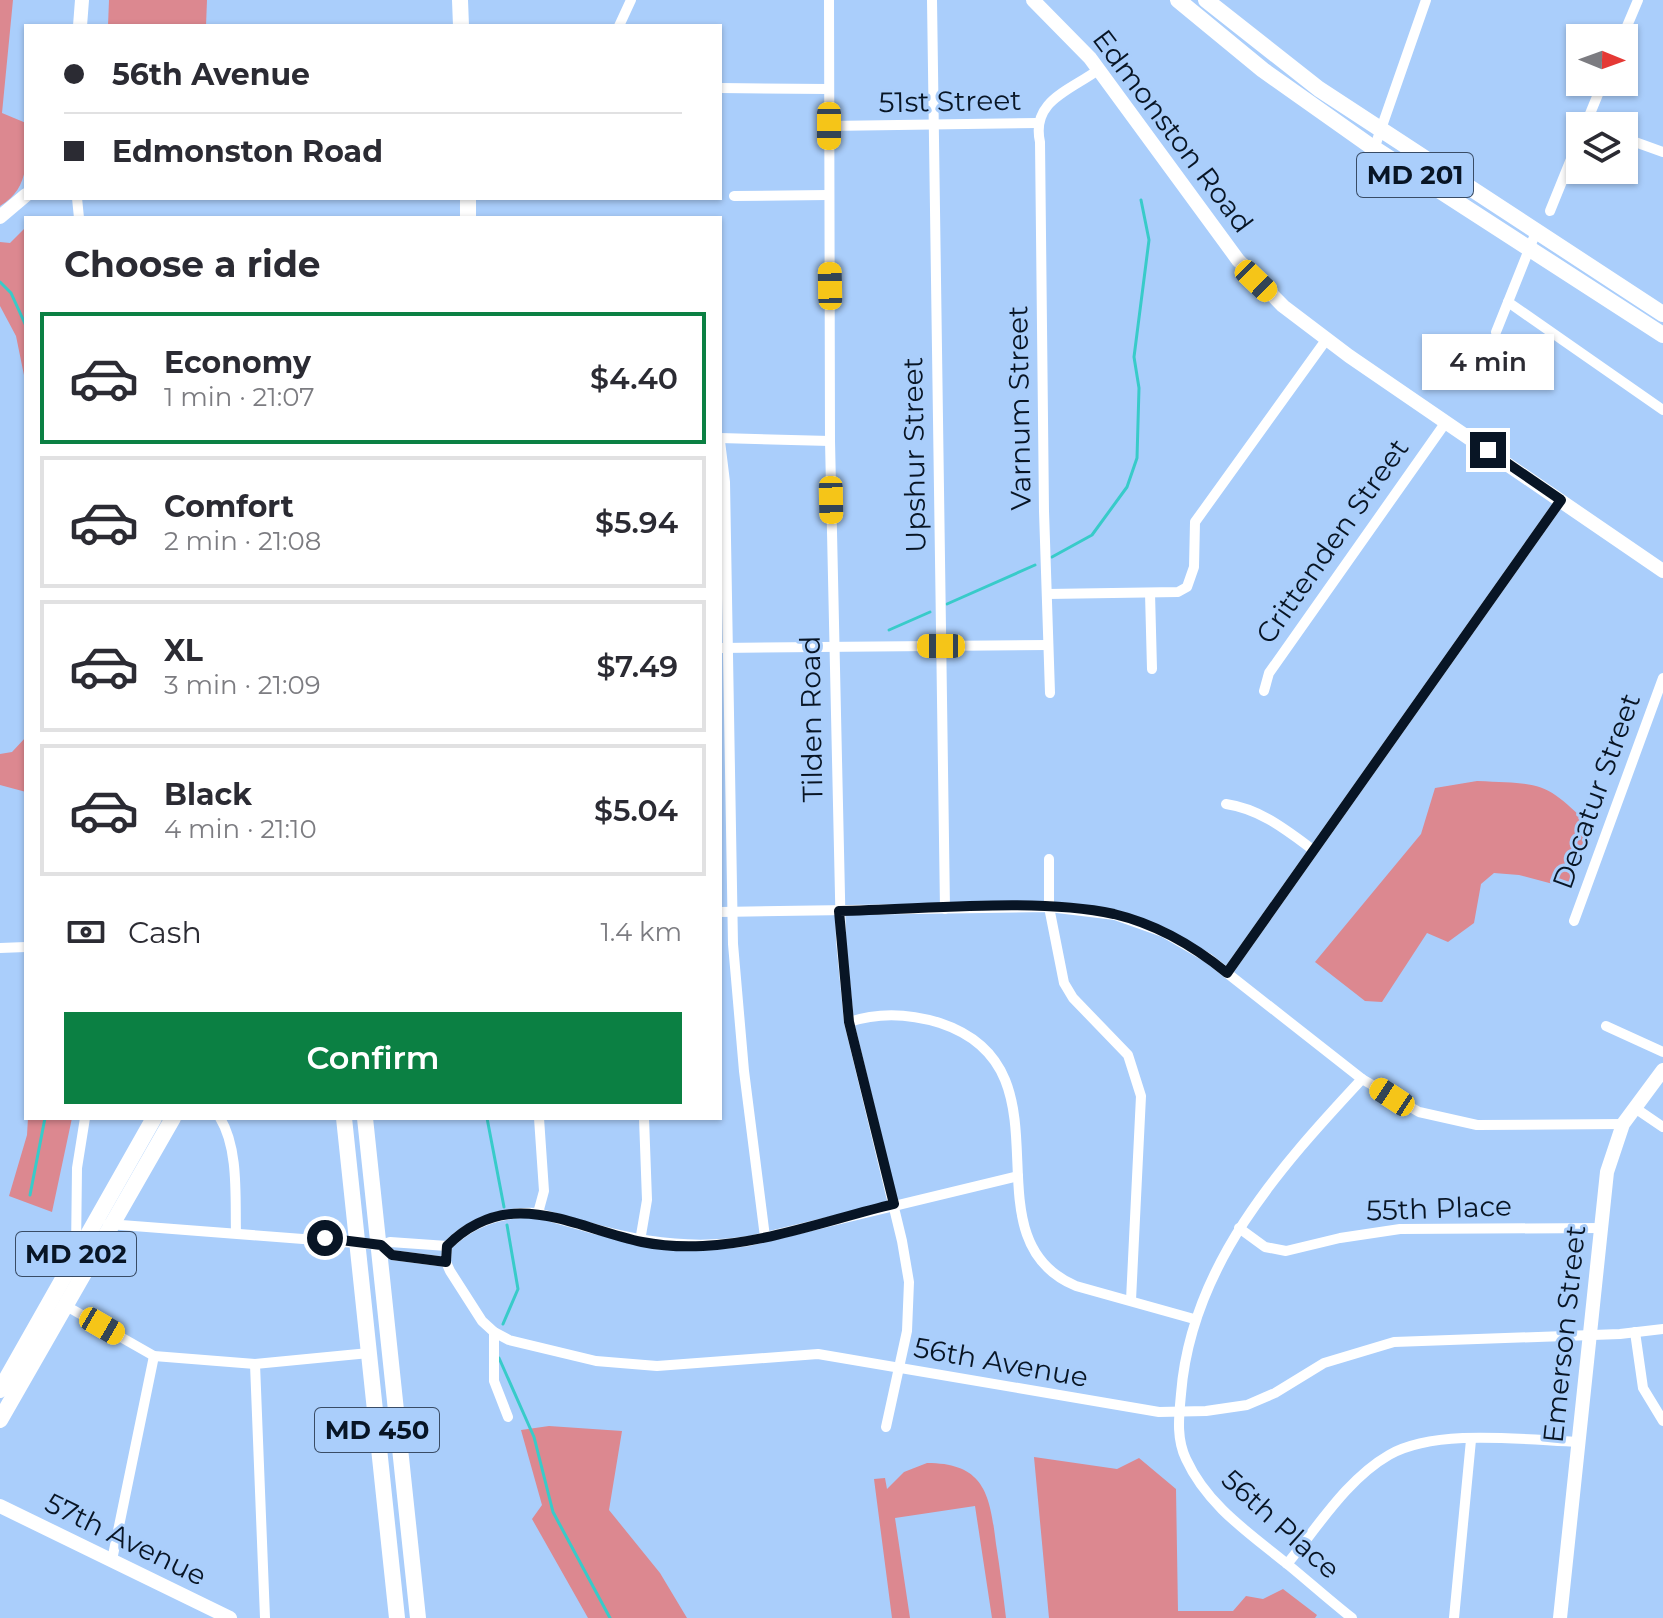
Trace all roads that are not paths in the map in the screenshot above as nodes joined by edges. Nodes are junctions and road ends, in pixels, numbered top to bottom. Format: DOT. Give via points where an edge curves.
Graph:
graph roads {
  1 [pos="82,0"];
  2 [pos="460,0"];
  3 [pos="631,0"];
  4 [pos="829,0"];
  5 [pos="932,0"];
  6 [pos="1033,0"];
  7 [pos="1178,0"];
  8 [pos="1206,0"];
  9 [pos="1426,0"];
  10 [pos="1638,0"];
  11 [pos="80,24"];
  12 [pos="461,24"];
  13 [pos="620,24"];
  14 [pos="1628,24"];
  15 [pos="1098,70"];
  16 [pos="722,88"];
  17 [pos="827,89"];
  18 [pos="1037,123"];
  19 [pos="933,125"];
  20 [pos="829,126"];
  21 [pos="1381,131"];
  22 [pos="1638,143"];
  23 [pos="1374,149"];
  24 [pos="1663,152"];
  25 [pos="1566,172"];
  26 [pos="828,195"];
  27 [pos="734,196"];
  28 [pos="24,197"];
  29 [pos="1550,211"];
  30 [pos="0,217"];
  31 [pos="1536,232"];
  32 [pos="1530,248"];
  33 [pos="1508,302"];
  34 [pos="1663,314"];
  35 [pos="1496,332"];
  36 [pos="1663,335"];
  37 [pos="1326,340"];
  38 [pos="1663,410"];
  39 [pos="1446,422"];
  40 [pos="722,440"];
  41 [pos="830,441"];
  42 [pos="722,457"];
  43 [pos="1561,500"];
  44 [pos="1663,571"];
  45 [pos="1154,593"];
  46 [pos="1047,594"];
  47 [pos="1048,645"];
  48 [pos="941,646"];
  49 [pos="833,647"];
  50 [pos="724,648"];
  51 [pos="1152,669"];
  52 [pos="1663,678"];
  53 [pos="1264,691"];
  54 [pos="1050,693"];
  55 [pos="1226,804"];
  56 [pos="1312,849"];
  57 [pos="1049,859"];
  58 [pos="1049,907"];
  59 [pos="945,909"];
  60 [pos="839,911"];
  61 [pos="726,912"];
  62 [pos="1574,921"];
  63 [pos="24,947"];
  64 [pos="0,948"];
  65 [pos="1227,973"];
  66 [pos="849,1022"];
  67 [pos="1606,1026"];
  68 [pos="1663,1052"];
  69 [pos="1663,1070"];
  70 [pos="1362,1079"];
  71 [pos="1635,1108"];
  72 [pos="85,1120"];
  73 [pos="153,1120"];
  74 [pos="172,1120"];
  75 [pos="221,1120"];
  76 [pos="344,1120"];
  77 [pos="365,1120"];
  78 [pos="539,1120"];
  79 [pos="644,1120"];
  80 [pos="1623,1124"];
  81 [pos="1663,1127"];
  82 [pos="1018,1176"];
  83 [pos="894,1204"];
  84 [pos="538,1213"];
  85 [pos="93,1223"];
  86 [pos="113,1224"];
  87 [pos="1239,1228"];
  88 [pos="1601,1228"];
  89 [pos="236,1233"];
  90 [pos="765,1237"];
  91 [pos="640,1241"];
  92 [pos="360,1242"];
  93 [pos="381,1245"];
  94 [pos="447,1246"];
  95 [pos="76,1253"];
  96 [pos="446,1262"];
  97 [pos="1131,1300"];
  98 [pos="68,1307"];
  99 [pos="1194,1319"];
  100 [pos="1663,1329"];
  101 [pos="494,1332"];
  102 [pos="1635,1332"];
  103 [pos="1592,1335"];
  104 [pos="369,1353"];
  105 [pos="154,1356"];
  106 [pos="255,1364"];
  107 [pos="897,1367"];
  108 [pos="0,1390"];
  109 [pos="1180,1412"];
  110 [pos="508,1417"];
  111 [pos="0,1420"];
  112 [pos="1663,1421"];
  113 [pos="886,1427"];
  114 [pos="1471,1440"];
  115 [pos="1579,1442"];
  116 [pos="0,1506"];
  117 [pos="112,1560"];
  118 [pos="1287,1564"];
  119 [pos="230,1618"];
  120 [pos="265,1618"];
  121 [pos="397,1618"];
  122 [pos="418,1618"];
  123 [pos="1352,1618"];
  124 [pos="1454,1618"];
  125 [pos="1560,1618"];
  1 -- 11 [label="street"];
  2 -- 12 [label="main road"];
  3 -- 13 [label="street"];
  4 -- 17 [label="street, Tilden Road"];
  5 -- 19 [label="street, Upshur Street"];
  6 -- 15 [label="street, Edmonston Road"];
  7 -- 23 [label="main road, MD 201" via="1247,58"];
  8 -- 21 [label="main road, MD 201" via="1297,74"];
  9 -- 21 [label="street"];
  10 -- 14 [label="street"];
  15 -- 18 [label="street, 51st Street" via="1042,110"];
  15 -- 37 [label="street, Edmonston Road" via="1238,260"];
  16 -- 17 [label="street"];
  17 -- 20 [label="street, Tilden Road"];
  18 -- 19 [label="street, 51st Street"];
  18 -- 46 [label="street, Varnum Street"];
  19 -- 20 [label="street, 51st Street"];
  19 -- 48 [label="street, Upshur Street"];
  20 -- 26 [label="street, Tilden Road"];
  21 -- 23 [label="street"];
  21 -- 31 [label="main road, MD 201"];
  22 -- 24 [label="street"];
  23 -- 32 [label="main road, MD 201"];
  25 -- 29 [label="street"];
  26 -- 27 [label="street"];
  26 -- 41 [label="street, Tilden Road"];
  28 -- 30 [label="street"];
  31 -- 32 [label="street"];
  31 -- 34 [label="main road, MD 201"];
  32 -- 33 [label="street"];
  32 -- 36 [label="main road, MD 201"];
  33 -- 35 [label="street"];
  33 -- 38 [label="street"];
  37 -- 39 [label="street, Edmonston Road"];
  37 -- 45 [label="street" via="1195,522 1194,567 1187,587"];
  39 -- 43 [label="street, Edmonston Road"];
  39 -- 53 [label="street, Crittenden Street" via="1269,673"];
  40 -- 41 [label="street"];
  41 -- 49 [label="street, Tilden Road"];
  42 -- 50 [label="street"];
  43 -- 44 [label="street, Edmonston Road"];
  43 -- 56 [label="street"];
  45 -- 46 [label="street"];
  45 -- 51 [label="street"];
  46 -- 47 [label="street, Varnum Street"];
  47 -- 48 [label="street"];
  47 -- 54 [label="street, Varnum Street"];
  48 -- 49 [label="street"];
  48 -- 59 [label="street, Upshur Street"];
  49 -- 50 [label="street"];
  49 -- 60 [label="street, Tilden Road"];
  50 -- 61 [label="street"];
  52 -- 62 [label="street, Decatur Street"];
  55 -- 56 [label="street" via="1270,819"];
  56 -- 65 [label="street"];
  57 -- 58 [label="street"];
  58 -- 59 [label="street"];
  58 -- 65 [label="street" via="1141,922 1190,946"];
  58 -- 97 [label="street" via="1064,983 1114,1038 1137,1074 1141,1124"];
  59 -- 60 [label="street"];
  60 -- 61 [label="street"];
  60 -- 66 [label="street, Tilden Road"];
  61 -- 90 [label="street"];
  63 -- 64 [label="street"];
  65 -- 70 [label="street"];
  66 -- 82 [label="street" via="886,1015 914,1017 973,1040 996,1067 1011,1098"];
  66 -- 83 [label="street, Tilden Road"];
  67 -- 68 [label="street"];
  69 -- 71 [label="street, Emerson Street"];
  70 -- 80 [label="street" via="1419,1112 1457,1122"];
  70 -- 87 [label="street" via="1289,1159"];
  71 -- 80 [label="street, Emerson Street"];
  71 -- 81 [label="street"];
  72 -- 95 [label="street" via="77,1168"];
  73 -- 85 [label="main road, MD 202"];
  74 -- 86 [label="main road, MD 202"];
  75 -- 89 [label="street" via="231,1155"];
  76 -- 92 [label="main road, MD 450"];
  77 -- 93 [label="main road, MD 450"];
  78 -- 84 [label="street" via="544,1191"];
  79 -- 91 [label="street" via="647,1200"];
  80 -- 88 [label="street, Emerson Street" via="1611,1154"];
  82 -- 83 [label="street"];
  82 -- 97 [label="street" via="1023,1225 1036,1259 1067,1282"];
  83 -- 90 [label="street"];
  83 -- 107 [label="street, Tilden Road" via="909,1282 907,1331"];
  84 -- 91 [label="street"];
  84 -- 94 [label="street" via="496,1216 473,1225"];
  85 -- 86 [label="street"];
  85 -- 95 [label="main road, MD 202"];
  86 -- 89 [label="street"];
  86 -- 98 [label="main road, MD 202"];
  87 -- 88 [label="street, 55th Place" via="1265,1247 1286,1251 1400,1229"];
  87 -- 99 [label="street"];
  88 -- 103 [label="street, Emerson Street"];
  89 -- 92 [label="street"];
  90 -- 91 [label="street" via="703,1246"];
  92 -- 93 [label="street"];
  92 -- 104 [label="main road, MD 450"];
  93 -- 94 [label="street"];
  93 -- 96 [label="street" via="392,1255"];
  93 -- 122 [label="main road, MD 450"];
  94 -- 96 [label="street"];
  95 -- 108 [label="main road, MD 202"];
  96 -- 101 [label="street, 56th Avenue" via="473,1309"];
  97 -- 99 [label="street"];
  98 -- 105 [label="street"];
  98 -- 111 [label="main road, MD 202"];
  99 -- 109 [label="street"];
  100 -- 102 [label="street, 56th Avenue"];
  101 -- 107 [label="street, 56th Avenue" via="536,1348 627,1365 795,1354"];
  101 -- 110 [label="street" via="494,1381"];
  102 -- 103 [label="street, 56th Avenue"];
  102 -- 112 [label="street" via="1643,1388"];
  103 -- 109 [label="street, 56th Avenue" via="1379,1345 1324,1363 1247,1405"];
  103 -- 115 [label="street, Emerson Street"];
  104 -- 106 [label="street"];
  104 -- 121 [label="main road, MD 450"];
  105 -- 106 [label="street"];
  105 -- 117 [label="street"];
  106 -- 120 [label="street"];
  107 -- 109 [label="street, 56th Avenue" via="1108,1405"];
  107 -- 113 [label="street, Tilden Road"];
  109 -- 118 [label="street, 56th Place" via="1180,1443 1193,1474 1221,1510"];
  114 -- 115 [label="street"];
  114 -- 118 [label="street" via="1421,1444 1389,1455 1356,1483"];
  114 -- 124 [label="street"];
  115 -- 125 [label="street, Emerson Street"];
  116 -- 117 [label="street, 57th Avenue"];
  117 -- 119 [label="street, 57th Avenue"];
  118 -- 123 [label="street, 56th Place"];
}
